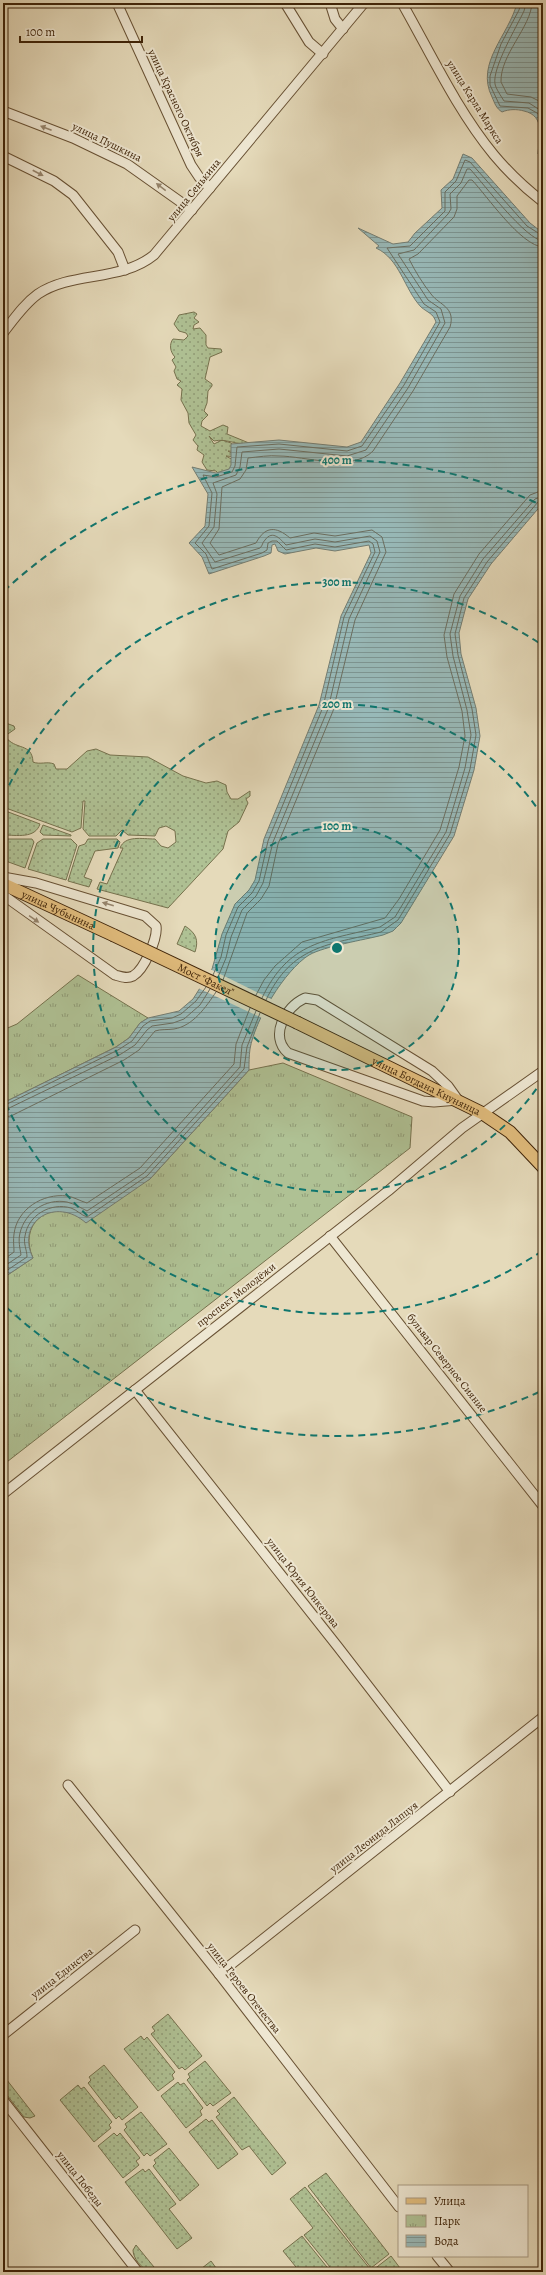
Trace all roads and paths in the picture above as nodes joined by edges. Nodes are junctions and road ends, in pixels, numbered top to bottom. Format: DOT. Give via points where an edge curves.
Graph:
graph roads {
  1 [pos="117,3"];
  2 [pos="285,3"];
  3 [pos="330,3"];
  4 [pos="364,3"];
  5 [pos="402,3"];
  6 [pos="343,28"];
  7 [pos="323,54"];
  8 [pos="3,111"];
  9 [pos="3,156"];
  10 [pos="210,188"];
  11 [pos="543,202"];
  12 [pos="192,210"];
  13 [pos="125,270"];
  14 [pos="3,333"];
  15 [pos="3,877"];
  16 [pos="3,884"];
  17 [pos="3,895"];
  18 [pos="113,936"];
  19 [pos="298,1024"];
  20 [pos="543,1071"];
  21 [pos="458,1100"];
  22 [pos="482,1113"];
  23 [pos="543,1167"];
  24 [pos="330,1236"];
  25 [pos="135,1390"];
  26 [pos="3,1494"];
  27 [pos="543,1506"];
  28 [pos="543,1716"];
  29 [pos="68,1785"];
  30 [pos="450,1792"];
  31 [pos="135,1930"];
  32 [pos="219,1974"];
  33 [pos="3,2035"];
  34 [pos="3,2100"];
  35 [pos="398,2206"];
  36 [pos="438,2257"];
  37 [pos="138,2272"];
  38 [pos="450,2272"];
  1 -- 10 [label="street, улица Красного Октября" via="191,165"];
  2 -- 7 [label="street" via="309,42"];
  3 -- 6 [label="street" via="335,19"];
  4 -- 6 [label="street, улица Сенькина"];
  5 -- 11 [label="street, улица Карла Маркса" via="484,142 506,168"];
  6 -- 7 [label="street, улица Сенькина"];
  7 -- 10 [label="street, улица Сенькина"];
  12 -- 8 [label="street, улица Пушкина, one-way" via="127,164 73,138"];
  9 -- 13 [label="street, one-way" via="54,181 73,195 118,252"];
  10 -- 12 [label="street, улица Сенькина"];
  12 -- 13 [label="street, улица Сенькина" via="154,255 146,262"];
  13 -- 14 [label="street, улица Сенькина" via="59,284 47,289 30,301"];
  17 -- 15 [label="street, one-way" via="115,975 123,978 129,978 139,971 156,937 156,926 145,916 36,883"];
  16 -- 18 [label="main road, улица Чубынина"];
  18 -- 19 [label="main road, Мост \"Факел\", bridge"];
  19 -- 21 [label="main road, улица Богдана Кнунянца"];
  20 -- 22 [label="street, проспект Молодёжи"];
  21 -- 21 [label="street" via="432,1071 317,1000 305,998 293,1005 280,1027 280,1044 292,1054 423,1101"];
  21 -- 22 [label="main road, улица Богдана Кнунянца"];
  22 -- 23 [label="main road, улица Богдана Кнунянца" via="510,1132"];
  22 -- 24 [label="street, проспект Молодёжи"];
  24 -- 25 [label="street, проспект Молодёжи"];
  24 -- 27 [label="street, бульвар Северное Сияние"];
  25 -- 26 [label="street, проспект Молодёжи"];
  25 -- 30 [label="street, улица Юрия Юнкерова"];
  28 -- 30 [label="street, улица Леонида Лапцуя"];
  29 -- 32 [label="street, улица Героев Отечества"];
  30 -- 32 [label="street, улица Леонида Лапцуя"];
  31 -- 33 [label="street, улица Единства"];
  32 -- 35 [label="street, улица Героев Отечества"];
  34 -- 37 [label="street, улица Победы"];
  36 -- 38 [label="street"];
}
